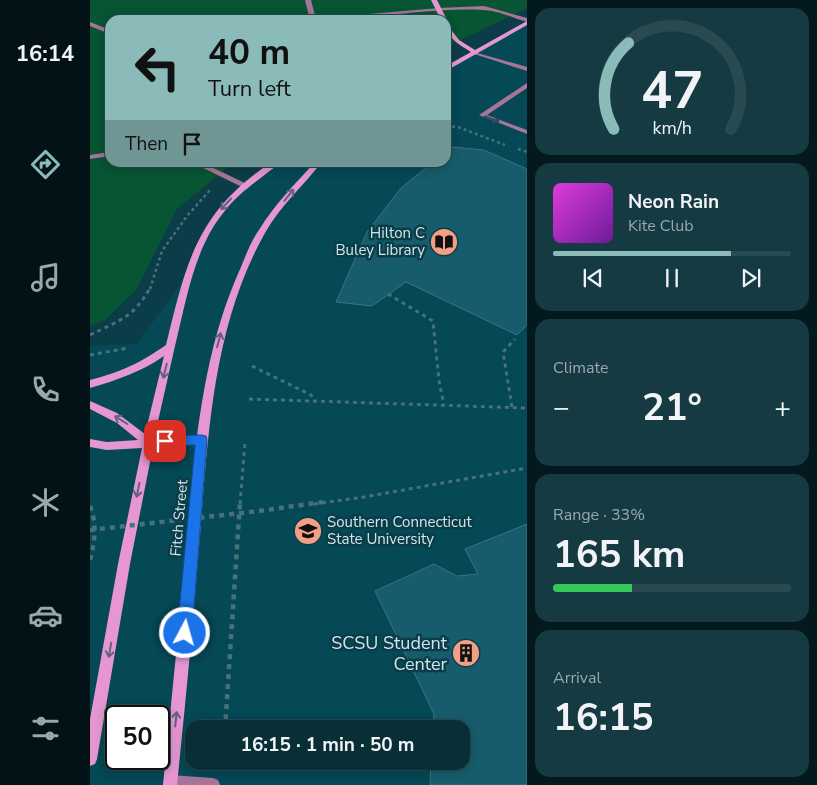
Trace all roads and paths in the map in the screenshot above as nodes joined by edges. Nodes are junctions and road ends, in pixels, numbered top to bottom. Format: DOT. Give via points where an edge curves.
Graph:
graph roads {
  1 [pos="308,0"];
  2 [pos="434,0"];
  3 [pos="487,0"];
  4 [pos="484,8"];
  5 [pos="439,10"];
  6 [pos="312,15"];
  7 [pos="380,15"];
  8 [pos="442,15"];
  9 [pos="527,22"];
  10 [pos="90,24"];
  11 [pos="105,30"];
  12 [pos="451,32"];
  13 [pos="476,53"];
  14 [pos="451,66"];
  15 [pos="527,70"];
  16 [pos="527,85"];
  17 [pos="451,127"];
  18 [pos="527,132"];
  19 [pos="527,152"];
  20 [pos="105,155"];
  21 [pos="90,157"];
  22 [pos="205,167"];
  23 [pos="271,167"];
  24 [pos="314,167"];
  25 [pos="226,176"];
  26 [pos="245,185"];
  27 [pos="388,294"];
  28 [pos="90,335"];
  29 [pos="515,339"];
  30 [pos="170,347"];
  31 [pos="134,349"];
  32 [pos="90,354"];
  33 [pos="252,366"];
  34 [pos="90,384"];
  35 [pos="249,399"];
  36 [pos="315,401"];
  37 [pos="444,405"];
  38 [pos="90,406"];
  39 [pos="512,407"];
  40 [pos="527,408"];
  41 [pos="201,440"];
  42 [pos="147,442"];
  43 [pos="90,443"];
  44 [pos="245,443"];
  45 [pos="527,468"];
  46 [pos="90,506"];
  47 [pos="90,530"];
  48 [pos="90,560"];
  49 [pos="226,720"];
  50 [pos="90,759"];
  51 [pos="170,783"];
  52 [pos="213,785"];
  1 -- 6 [label="lane"];
  2 -- 5 [label="main road"];
  3 -- 4 [label="lane"];
  4 -- 5 [label="lane"];
  4 -- 9 [label="lane"];
  5 -- 7 [label="lane"];
  5 -- 8 [label="main road"];
  9 -- 13 [label="main road"];
  10 -- 11 [label="lane"];
  12 -- 13 [label="main road" via="457,41"];
  13 -- 14 [label="main road"];
  13 -- 15 [label="lane"];
  16 -- 18 [label="lane, one-way" via="482,115"];
  17 -- 19 [label="path"];
  20 -- 21 [label="lane"];
  22 -- 25 [label="lane"];
  23 -- 26 [label="main road"];
  41 -- 24 [label="main road, Fitch Street, one-way" via="214,360 239,277 264,227"];
  25 -- 26 [label="lane"];
  25 -- 28 [label="path" via="205,194 162,252 152,285 142,302 129,316"];
  26 -- 30 [label="main road, one-way" via="222,207 207,232 190,271"];
  27 -- 37 [label="path" via="433,321"];
  29 -- 39 [label="path" via="503,352"];
  30 -- 34 [label="main road" via="121,376"];
  30 -- 42 [label="main road, one-way"];
  31 -- 32 [label="path"];
  33 -- 36 [label="path" via="311,395"];
  35 -- 36 [label="path"];
  36 -- 37 [label="path"];
  37 -- 39 [label="path"];
  42 -- 38 [label="main road, one-way" via="132,426"];
  39 -- 40 [label="path"];
  41 -- 42 [label="main road"];
  51 -- 41 [label="main road, Fitch Street, one-way"];
  42 -- 43 [label="main road" via="107,446"];
  42 -- 50 [label="main road, one-way"];
  44 -- 49 [label="path"];
  45 -- 47 [label="path, bridge" via="364,497"];
  46 -- 48 [label="path" via="95,522 95,542"];
  51 -- 52 [label="lane"];
}
